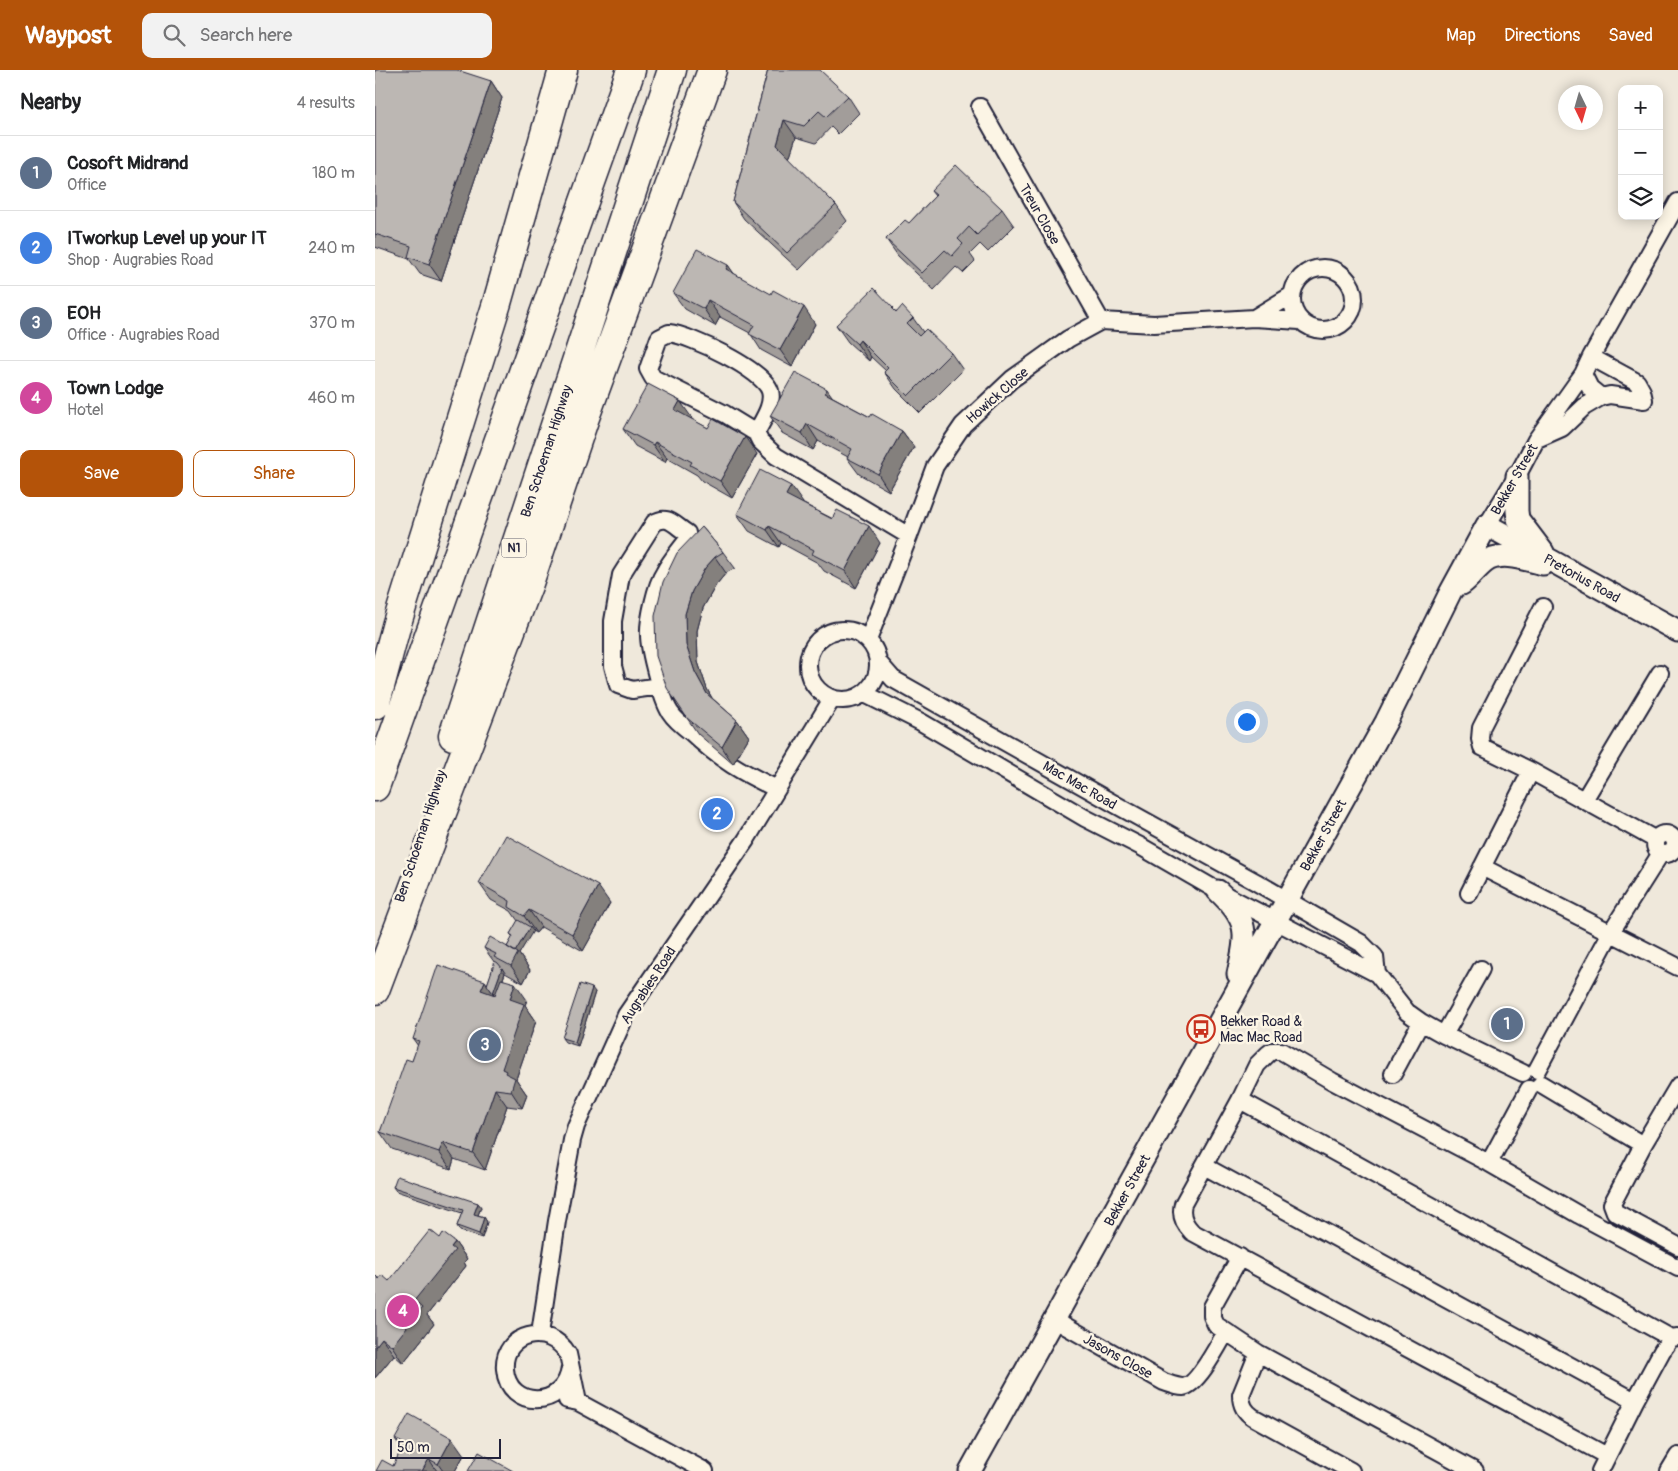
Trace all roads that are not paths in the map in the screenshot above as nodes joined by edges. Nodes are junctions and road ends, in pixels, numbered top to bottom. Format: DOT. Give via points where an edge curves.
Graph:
graph roads {
  1 [pos="563,70"];
  2 [pos="579,70"];
  3 [pos="631,70"];
  4 [pos="672,70"];
  5 [pos="700,70"];
  6 [pos="712,70"];
  7 [pos="980,107"];
  8 [pos="1678,202"];
  9 [pos="1292,295"];
  10 [pos="497,303"];
  11 [pos="1253,318"];
  12 [pos="1101,321"];
  13 [pos="1300,321"];
  14 [pos="1591,357"];
  15 [pos="1583,374"];
  16 [pos="1601,397"];
  17 [pos="584,420"];
  18 [pos="756,433"];
  19 [pos="1536,440"];
  20 [pos="1517,476"];
  21 [pos="1487,525"];
  22 [pos="909,536"];
  23 [pos="1554,563"];
  24 [pos="1450,593"];
  25 [pos="1543,607"];
  26 [pos="1678,630"];
  27 [pos="868,640"];
  28 [pos="879,663"];
  29 [pos="1660,673"];
  30 [pos="660,686"];
  31 [pos="865,694"];
  32 [pos="831,699"];
  33 [pos="375,705"];
  34 [pos="1531,771"];
  35 [pos="375,787"];
  36 [pos="777,789"];
  37 [pos="1099,794"];
  38 [pos="1584,800"];
  39 [pos="1085,818"];
  40 [pos="1667,848"];
  41 [pos="1482,867"];
  42 [pos="1218,891"];
  43 [pos="1469,892"];
  44 [pos="1287,900"];
  45 [pos="1275,921"];
  46 [pos="1611,932"];
  47 [pos="1678,967"];
  48 [pos="1481,969"];
  49 [pos="1377,974"];
  50 [pos="375,975"];
  51 [pos="375,990"];
  52 [pos="1233,997"];
  53 [pos="1421,1022"];
  54 [pos="1444,1035"];
  55 [pos="1393,1074"];
  56 [pos="1533,1079"];
  57 [pos="1678,1086"];
  58 [pos="1240,1100"];
  59 [pos="1643,1145"];
  60 [pos="1489,1163"];
  61 [pos="1204,1166"];
  62 [pos="1678,1246"];
  63 [pos="1240,1257"];
  64 [pos="1678,1268"];
  65 [pos="1055,1320"];
  66 [pos="1226,1332"];
  67 [pos="540,1334"];
  68 [pos="1675,1338"];
  69 [pos="1258,1353"];
  70 [pos="570,1368"];
  71 [pos="551,1396"];
  72 [pos="1635,1401"];
  73 [pos="578,1402"];
  74 [pos="1678,1456"];
  75 [pos="1603,1464"];
  76 [pos="705,1471"];
  77 [pos="970,1471"];
  78 [pos="1351,1471"];
  79 [pos="1475,1471"];
  80 [pos="1669,1471"];
  1 -- 10 [label="highway"];
  2 -- 10 [label="highway"];
  3 -- 35 [label="highway"];
  4 -- 50 [label="highway, Ben Schoeman Highway / N1"];
  5 -- 17 [label="highway"];
  6 -- 17 [label="highway"];
  7 -- 12 [label="street, Treur Close"];
  8 -- 14 [label="street, Bekker Street"];
  9 -- 11 [label="street"];
  9 -- 13 [label="street" via="1293,310"];
  9 -- 13 [label="street" via="1297,281 1308,271 1322,268 1337,270 1348,280 1354,293 1354,308 1348,319 1337,328 1311,329"];
  10 -- 33 [label="highway" via="397,623"];
  11 -- 12 [label="street" via="1154,324"];
  11 -- 13 [label="street"];
  12 -- 22 [label="street, Howick Close" via="1068,339 1012,379 963,425 935,466"];
  14 -- 15 [label="street, Bekker Street"];
  14 -- 16 [label="street" via="1637,382 1644,400 1610,395"];
  15 -- 16 [label="street" via="1590,388"];
  15 -- 19 [label="street, Bekker Street"];
  16 -- 19 [label="street" via="1584,407 1562,428"];
  17 -- 51 [label="highway" via="529,583"];
  18 -- 18 [label="street" via="653,378 648,369 659,338 669,333 691,339 740,363 760,378 770,390 771,402"];
  18 -- 22 [label="street" via="776,456"];
  19 -- 20 [label="street, Bekker Street"];
  20 -- 21 [label="street, Bekker Street"];
  20 -- 23 [label="street" via="1518,519"];
  21 -- 23 [label="street, Pretorius Road"];
  21 -- 24 [label="street, Bekker Street"];
  22 -- 27 [label="street, Howick Close"];
  23 -- 24 [label="street" via="1502,556 1492,558"];
  23 -- 26 [label="street, Pretorius Road"];
  24 -- 44 [label="street, Bekker Street" via="1387,722"];
  25 -- 34 [label="street" via="1481,728 1480,739 1482,747"];
  27 -- 28 [label="street" via="877,652"];
  27 -- 32 [label="street" via="850,630 838,630 817,641 807,662 808,674 821,694"];
  28 -- 31 [label="street" via="878,675"];
  28 -- 37 [label="street, Mac Mac Road" via="893,679"];
  29 -- 38 [label="street"];
  30 -- 30 [label="street" via="649,635 650,621 663,574 688,539 687,533 665,518 653,523 621,575 613,621 613,666 619,685 632,690"];
  30 -- 36 [label="street" via="670,712 712,752 745,774"];
  31 -- 32 [label="street" via="843,701"];
  31 -- 39 [label="street, Mac Mac Road" via="921,722"];
  32 -- 36 [label="street, Augrabies Road"];
  34 -- 38 [label="street"];
  34 -- 41 [label="street"];
  36 -- 67 [label="street, Augrabies Road" via="746,840 626,1015 576,1126 557,1221"];
  37 -- 39 [label="street"];
  37 -- 44 [label="street, Mac Mac Road"];
  38 -- 40 [label="street"];
  39 -- 42 [label="street, Mac Mac Road"];
  40 -- 46 [label="street"];
  41 -- 43 [label="street"];
  41 -- 46 [label="street"];
  42 -- 45 [label="street, Mac Mac Road"];
  42 -- 52 [label="street" via="1234,906 1244,930 1244,948"];
  44 -- 45 [label="street, Bekker Street"];
  44 -- 49 [label="street, Mac Mac Road" via="1361,943 1375,957"];
  45 -- 49 [label="street, Mac Mac Road"];
  45 -- 52 [label="street, Bekker Street"];
  46 -- 47 [label="street"];
  46 -- 56 [label="street"];
  48 -- 54 [label="street"];
  49 -- 53 [label="street" via="1407,1012"];
  52 -- 65 [label="street, Bekker Street"];
  53 -- 54 [label="street"];
  53 -- 55 [label="street"];
  54 -- 56 [label="street"];
  56 -- 59 [label="street"];
  56 -- 60 [label="street"];
  57 -- 59 [label="street"];
  58 -- 60 [label="street" via="1262,1059 1272,1052 1281,1051"];
  58 -- 61 [label="street"];
  58 -- 68 [label="street"];
  59 -- 62 [label="street" via="1614,1198 1613,1208"];
  60 -- 64 [label="street"];
  61 -- 63 [label="street" via="1183,1204 1183,1218 1191,1232"];
  61 -- 72 [label="street"];
  63 -- 66 [label="street" via="1213,1307 1214,1322"];
  63 -- 75 [label="street"];
  65 -- 66 [label="street, Jasons Close" via="1164,1382 1183,1387 1196,1378"];
  65 -- 77 [label="street, Bekker Street"];
  66 -- 69 [label="street"];
  67 -- 70 [label="street" via="553,1338 564,1348"];
  67 -- 71 [label="street" via="517,1341 505,1359 505,1369 507,1380 521,1396 545,1399"];
  68 -- 72 [label="street" via="1662,1351"];
  69 -- 78 [label="street" via="1241,1395 1247,1412"];
  69 -- 79 [label="street"];
  70 -- 71 [label="street" via="567,1382"];
  70 -- 73 [label="street"];
  71 -- 73 [label="street"];
  72 -- 75 [label="street"];
  73 -- 76 [label="street"];
  74 -- 80 [label="street"];
}
